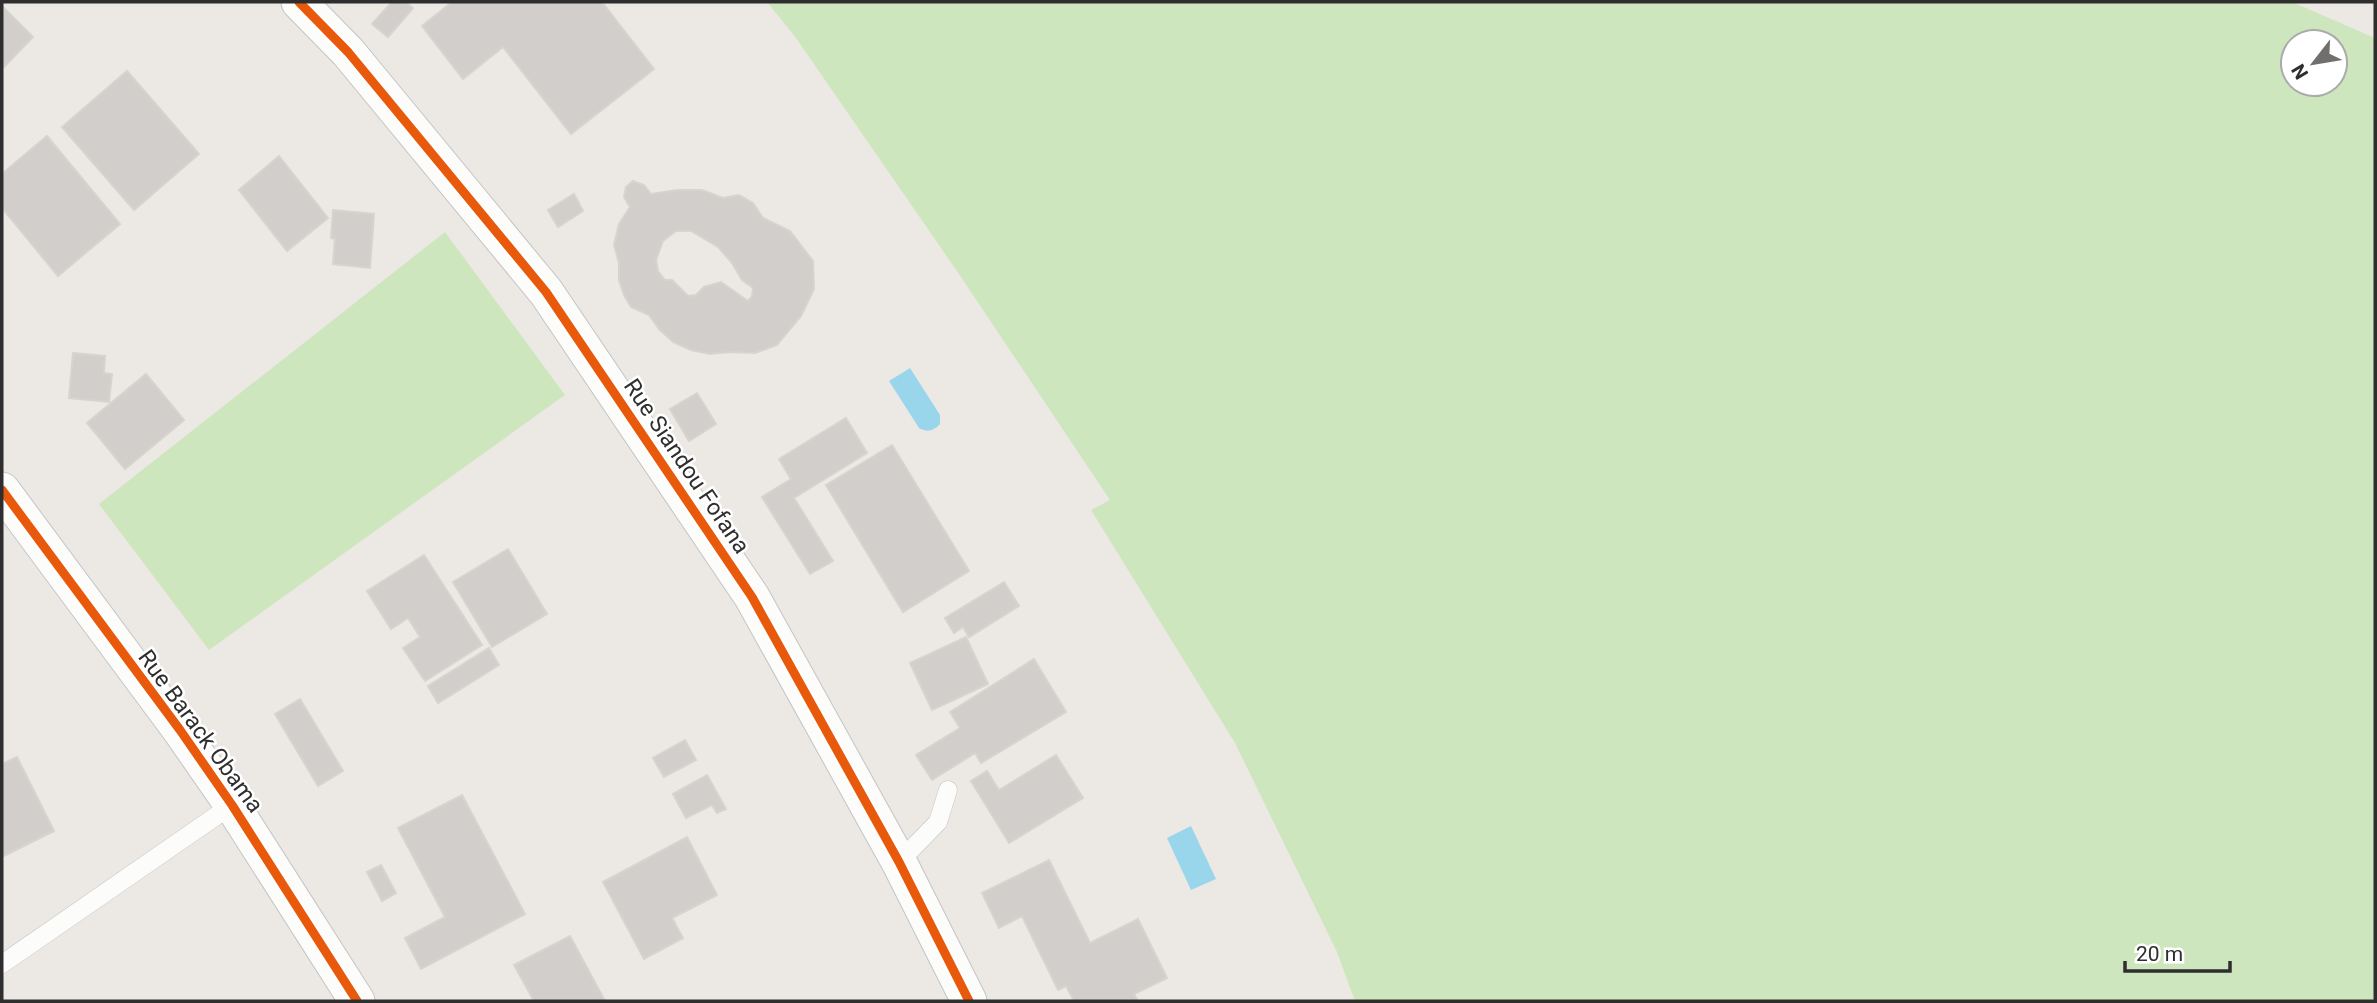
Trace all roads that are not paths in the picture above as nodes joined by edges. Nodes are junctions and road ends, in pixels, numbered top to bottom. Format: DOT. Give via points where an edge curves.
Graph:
graph roads {
  1 [pos="299,2"];
  2 [pos="2,490"];
  3 [pos="947,790"];
  4 [pos="232,805"];
  5 [pos="899,862"];
  6 [pos="2,964"];
  7 [pos="357,1001"];
  8 [pos="969,1001"];
  1 -- 5 [label="street, Rue Siandou Fofana" via="348,52 546,292 752,597"];
  2 -- 4 [label="street, Rue Barack Obama"];
  3 -- 5 [label="lane" via="939,822"];
  4 -- 6 [label="lane"];
  4 -- 7 [label="street, Rue Barack Obama"];
  5 -- 8 [label="street, Rue Siandou Fofana"];
}
